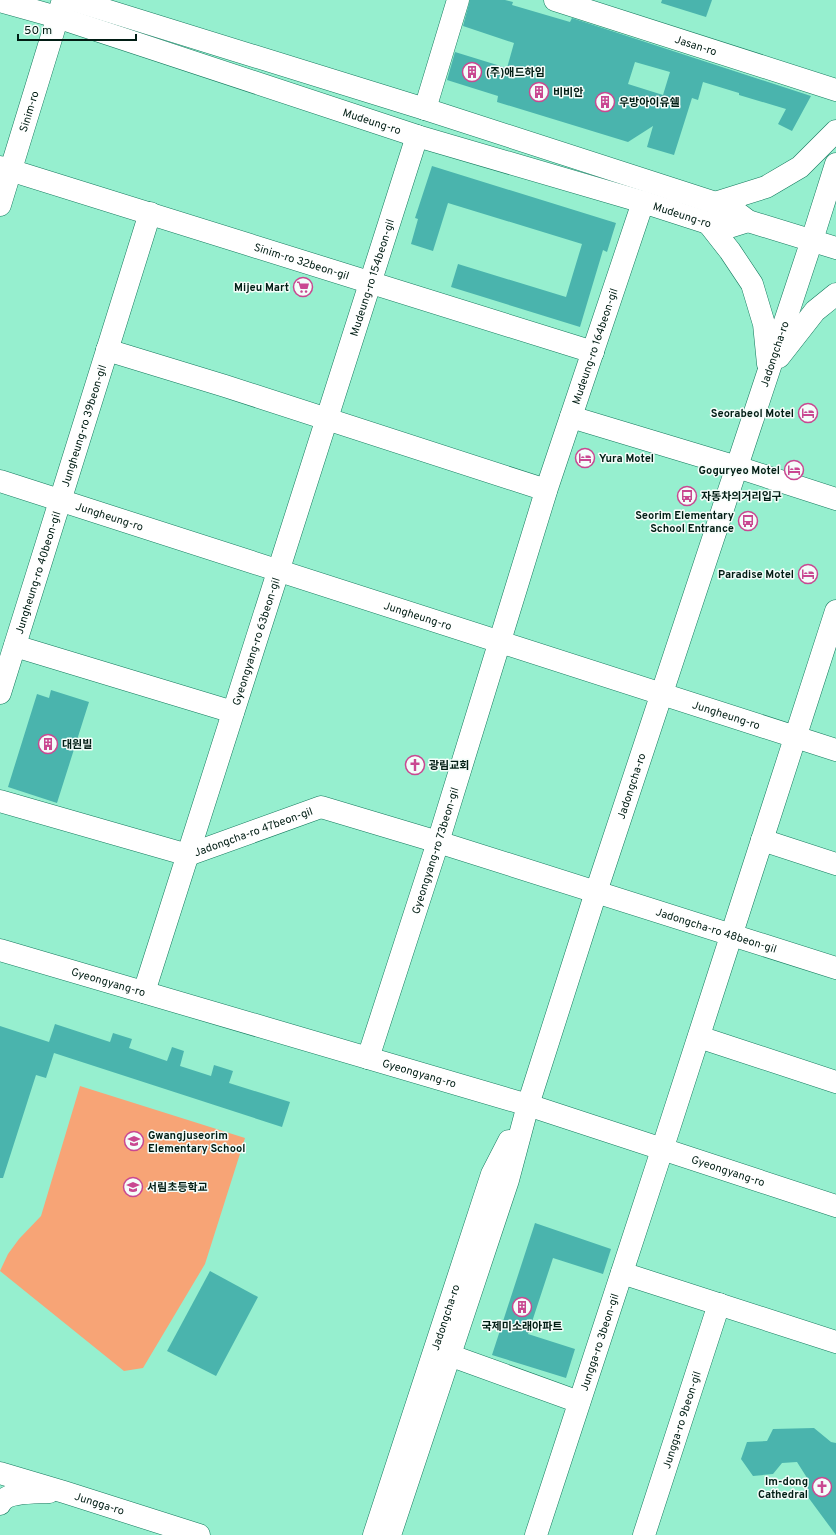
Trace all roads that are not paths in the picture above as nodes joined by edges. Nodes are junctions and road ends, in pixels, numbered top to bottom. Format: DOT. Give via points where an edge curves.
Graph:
graph roads {
  1 [pos="72,0"];
  2 [pos="458,0"];
  3 [pos="555,0"];
  4 [pos="0,1"];
  5 [pos="60,9"];
  6 [pos="836,90"];
  7 [pos="425,109"];
  8 [pos="836,131"];
  9 [pos="416,136"];
  10 [pos="836,164"];
  11 [pos="6,168"];
  12 [pos="643,202"];
  13 [pos="0,205"];
  14 [pos="150,213"];
  15 [pos="711,213"];
  16 [pos="812,240"];
  17 [pos="836,248"];
  18 [pos="370,282"];
  19 [pos="836,294"];
  20 [pos="107,350"];
  21 [pos="593,352"];
  22 [pos="768,371"];
  23 [pos="571,417"];
  24 [pos="326,418"];
  25 [pos="737,467"];
  26 [pos="0,481"];
  27 [pos="546,490"];
  28 [pos="836,499"];
  29 [pos="60,501"];
  30 [pos="278,570"];
  31 [pos="834,621"];
  32 [pos="499,642"];
  33 [pos="15,646"];
  34 [pos="121,678"];
  35 [pos="0,693"];
  36 [pos="662,694"];
  37 [pos="233,712"];
  38 [pos="795,737"];
  39 [pos="836,750"];
  40 [pos="0,801"];
  41 [pos="762,840"];
  42 [pos="438,842"];
  43 [pos="188,855"];
  44 [pos="836,864"];
  45 [pos="596,892"];
  46 [pos="731,936"];
  47 [pos="0,950"];
  48 [pos="836,968"];
  49 [pos="144,992"];
  50 [pos="699,1037"];
  51 [pos="368,1058"];
  52 [pos="836,1082"];
  53 [pos="528,1105"];
  54 [pos="662,1150"];
  55 [pos="836,1206"];
  56 [pos="622,1273"];
  57 [pos="719,1304"];
  58 [pos="836,1342"];
  59 [pos="449,1355"];
  60 [pos="579,1402"];
  61 [pos="0,1473"];
  62 [pos="64,1492"];
  63 [pos="0,1504"];
  64 [pos="199,1535"];
  65 [pos="374,1535"];
  66 [pos="390,1535"];
  67 [pos="536,1535"];
  68 [pos="644,1535"];
  1 -- 7 [label="street, Mudeung-ro"];
  2 -- 7 [label="street"];
  3 -- 6 [label="street, Jasan-ro"];
  4 -- 5 [label="street, Mudeung-ro"];
  5 -- 9 [label="street, Mudeung-ro"];
  5 -- 11 [label="street, Sinim-ro"];
  7 -- 15 [label="street, Mudeung-ro"];
  8 -- 15 [label="street" via="800,167 766,187"];
  9 -- 12 [label="street, Mudeung-ro"];
  9 -- 18 [label="street, Mudeung-ro 154beon-gil"];
  10 -- 16 [label="street, Jadongcha-ro"];
  11 -- 13 [label="street, Sinim-ro"];
  11 -- 14 [label="street, Sinim-ro 32beon-gil"];
  12 -- 15 [label="street, Mudeung-ro"];
  12 -- 21 [label="street, Mudeung-ro 164beon-gil"];
  14 -- 18 [label="street, Sinim-ro 32beon-gil"];
  14 -- 20 [label="street, Jungheung-ro 39beon-gil"];
  15 -- 16 [label="street, Mudeung-ro" via="731,208 748,221"];
  15 -- 22 [label="street" via="730,251 752,284 764,324"];
  16 -- 17 [label="street, Mudeung-ro"];
  16 -- 22 [label="street, Jadongcha-ro"];
  18 -- 21 [label="street, Sinim-ro 32beon-gil"];
  18 -- 24 [label="street, Mudeung-ro 154beon-gil"];
  19 -- 22 [label="street" via="815,311"];
  20 -- 24 [label="street, Jungheung-ro 39beon-gil"];
  20 -- 29 [label="street, Jungheung-ro 39beon-gil"];
  21 -- 23 [label="street, Mudeung-ro 164beon-gil"];
  22 -- 25 [label="street, Jadongcha-ro"];
  23 -- 25 [label="street"];
  23 -- 27 [label="street, Mudeung-ro 164beon-gil"];
  24 -- 27 [label="street"];
  24 -- 30 [label="street, Mudeung-ro 154beon-gil"];
  25 -- 28 [label="street"];
  25 -- 36 [label="street, Jadongcha-ro"];
  26 -- 29 [label="street, Jungheung-ro"];
  27 -- 32 [label="street, Mudeung-ro 164beon-gil"];
  29 -- 30 [label="street, Jungheung-ro"];
  29 -- 33 [label="street, Jungheung-ro 40beon-gil"];
  30 -- 32 [label="street, Jungheung-ro"];
  30 -- 37 [label="street, Gyeongyang-ro 63beon-gil"];
  31 -- 38 [label="street, Jungga-ro 3beon-gil"];
  32 -- 36 [label="street, Jungheung-ro"];
  32 -- 42 [label="street, Gyeongyang-ro 73beon-gil"];
  33 -- 34 [label="street, Jungheung-ro 40beon-gil"];
  33 -- 35 [label="street, Jungheung-ro 40beon-gil"];
  34 -- 37 [label="street, Gyeongyang-ro 63beon-gil"];
  36 -- 38 [label="street, Jungheung-ro"];
  36 -- 45 [label="street, Jadongcha-ro"];
  37 -- 43 [label="street, Gyeongyang-ro 63beon-gil"];
  38 -- 39 [label="street, Jungheung-ro"];
  38 -- 41 [label="street, Jungga-ro 3beon-gil"];
  40 -- 43 [label="street, Jadongcha-ro 47beon-gil"];
  41 -- 44 [label="street"];
  41 -- 46 [label="street, Jungga-ro 3beon-gil"];
  42 -- 43 [label="street, Jadongcha-ro 47beon-gil" via="321,807"];
  42 -- 45 [label="street, Jadongcha-ro 47beon-gil"];
  42 -- 51 [label="street, Gyeongyang-ro 73beon-gil"];
  43 -- 49 [label="street, Gyeongyang-ro 63beon-gil"];
  45 -- 46 [label="street, Jadongcha-ro 48beon-gil"];
  45 -- 53 [label="street, Jadongcha-ro"];
  46 -- 48 [label="street, Jadongcha-ro 48beon-gil"];
  46 -- 50 [label="street, Jungga-ro 3beon-gil"];
  47 -- 49 [label="street, Gyeongyang-ro"];
  49 -- 51 [label="street, Gyeongyang-ro"];
  50 -- 52 [label="street"];
  50 -- 54 [label="street, Jungga-ro 3beon-gil"];
  51 -- 53 [label="street, Gyeongyang-ro"];
  53 -- 54 [label="street, Gyeongyang-ro"];
  53 -- 59 [label="street, Jadongcha-ro" via="508,1180"];
  53 -- 65 [label="street, Jadongcha-ro" via="492,1174"];
  54 -- 55 [label="street, Gyeongyang-ro"];
  54 -- 56 [label="street, Jungga-ro 3beon-gil"];
  56 -- 57 [label="street"];
  56 -- 60 [label="street, Jungga-ro 3beon-gil"];
  57 -- 58 [label="street"];
  57 -- 68 [label="street, Jungga-ro 9beon-gil"];
  59 -- 60 [label="street"];
  59 -- 66 [label="street, Jadongcha-ro"];
  60 -- 67 [label="street, Jungga-ro 3beon-gil"];
  61 -- 62 [label="street, Jungga-ro"];
  62 -- 63 [label="street" via="18,1494 7,1497"];
  62 -- 64 [label="street, Jungga-ro"];
}
